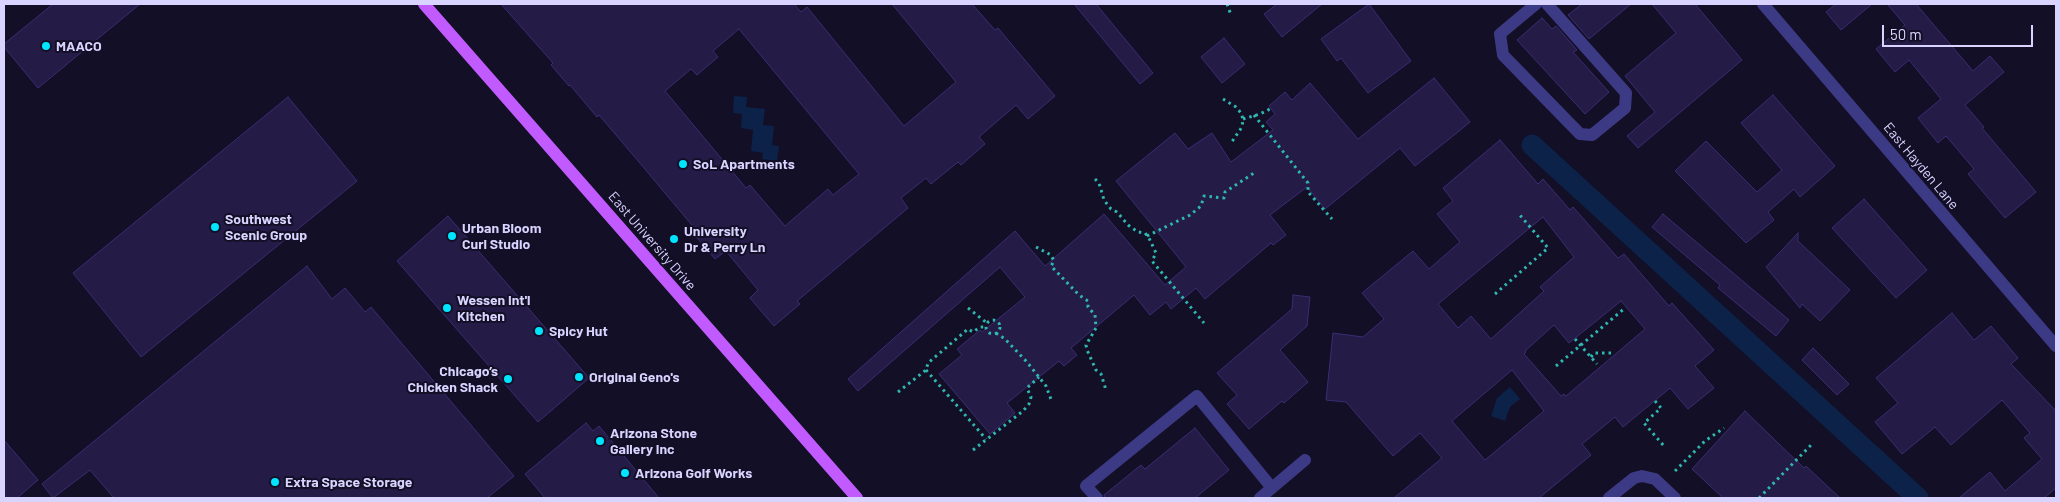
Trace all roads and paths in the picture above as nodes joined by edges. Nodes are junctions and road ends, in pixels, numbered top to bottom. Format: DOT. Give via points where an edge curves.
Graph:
graph roads {
  1 [pos="424,4"];
  2 [pos="1227,4"];
  3 [pos="1536,4"];
  4 [pos="1547,4"];
  5 [pos="1763,4"];
  6 [pos="1230,16"];
  7 [pos="1223,99"];
  8 [pos="1270,109"];
  9 [pos="1254,115"];
  10 [pos="1242,119"];
  11 [pos="1232,143"];
  12 [pos="1254,173"];
  13 [pos="1095,179"];
  14 [pos="1519,214"];
  15 [pos="1332,219"];
  16 [pos="1147,236"];
  17 [pos="1036,247"];
  18 [pos="1495,294"];
  19 [pos="968,308"];
  20 [pos="1625,308"];
  21 [pos="1204,323"];
  22 [pos="987,325"];
  23 [pos="996,333"];
  24 [pos="1575,339"];
  25 [pos="1580,346"];
  26 [pos="2056,346"];
  27 [pos="1614,354"];
  28 [pos="1591,357"];
  29 [pos="1597,364"];
  30 [pos="1556,366"];
  31 [pos="926,370"];
  32 [pos="1039,377"];
  33 [pos="1106,390"];
  34 [pos="898,392"];
  35 [pos="1655,401"];
  36 [pos="1052,402"];
  37 [pos="1724,428"];
  38 [pos="986,439"];
  39 [pos="1813,443"];
  40 [pos="1664,446"];
  41 [pos="973,450"];
  42 [pos="1305,460"];
  43 [pos="1675,471"];
  44 [pos="1272,488"];
  45 [pos="857,498"];
  46 [pos="1097,498"];
  47 [pos="1260,498"];
  48 [pos="1609,498"];
  49 [pos="1675,498"];
  50 [pos="1760,498"];
  1 -- 45 [label="main road, East University Drive"];
  2 -- 6 [label="path"];
  3 -- 4 [label="street" via="1500,34 1503,55 1580,134 1592,135 1625,108 1626,93"];
  5 -- 26 [label="street, East Hayden Lane"];
  7 -- 10 [label="path" via="1236,107"];
  8 -- 9 [label="path"];
  9 -- 10 [label="path"];
  9 -- 15 [label="path" via="1308,183 1308,192"];
  10 -- 11 [label="path" via="1242,127"];
  12 -- 16 [label="path" via="1226,192 1224,198 1204,196 1201,206 1190,215"];
  13 -- 16 [label="path" via="1111,209 1128,225"];
  14 -- 18 [label="path" via="1548,248"];
  16 -- 21 [label="path" via="1156,253 1152,261"];
  17 -- 33 [label="path" via="1051,255 1054,261 1051,266 1078,295 1088,301 1088,307 1095,315 1096,328 1086,345"];
  19 -- 22 [label="path"];
  20 -- 25 [label="path"];
  22 -- 23 [label="path" via="989,333"];
  22 -- 23 [label="path" via="994,320 999,323"];
  22 -- 31 [label="path" via="973,332 968,330 928,363"];
  23 -- 32 [label="path" via="1005,338"];
  24 -- 25 [label="path"];
  25 -- 28 [label="path"];
  25 -- 30 [label="path"];
  27 -- 28 [label="path" via="1594,353"];
  28 -- 29 [label="path"];
  31 -- 34 [label="path"];
  31 -- 38 [label="path"];
  32 -- 36 [label="path"];
  32 -- 38 [label="path" via="1027,388 1031,397 1024,411"];
  35 -- 40 [label="path" via="1661,408 1644,423"];
  37 -- 43 [label="path" via="1705,441"];
  38 -- 41 [label="path"];
  39 -- 50 [label="path"];
  42 -- 44 [label="street"];
  44 -- 46 [label="street" via="1197,396 1086,486"];
  44 -- 47 [label="street"];
  48 -- 49 [label="street" via="1634,478 1642,476 1655,479"];
}
